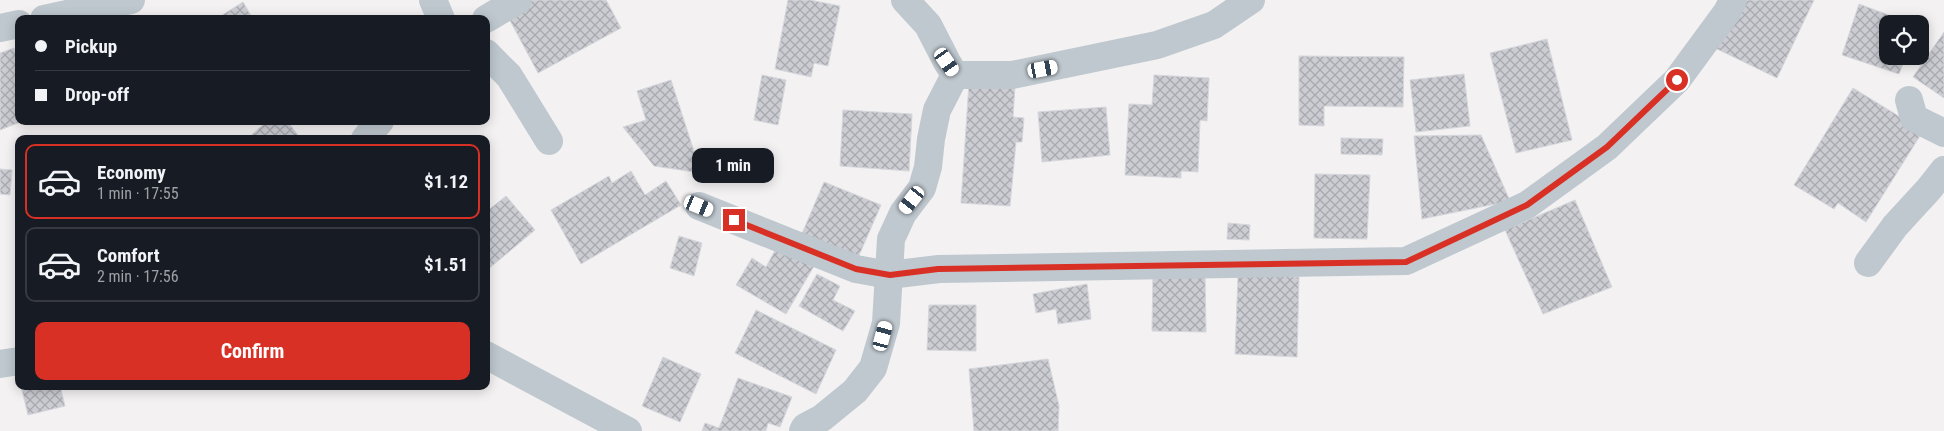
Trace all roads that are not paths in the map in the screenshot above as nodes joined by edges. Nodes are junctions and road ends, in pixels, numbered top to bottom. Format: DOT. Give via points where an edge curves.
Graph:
graph roads {
  1 [pos="131,0"];
  2 [pos="433,0"];
  3 [pos="518,0"];
  4 [pos="905,0"];
  5 [pos="1251,0"];
  6 [pos="1733,0"];
  7 [pos="62,15"];
  8 [pos="439,15"];
  9 [pos="490,17"];
  10 [pos="15,25"];
  11 [pos="0,28"];
  12 [pos="490,57"];
  13 [pos="956,75"];
  14 [pos="1909,100"];
  15 [pos="377,125"];
  16 [pos="1944,133"];
  17 [pos="368,135"];
  18 [pos="549,141"];
  19 [pos="1944,170"];
  20 [pos="699,206"];
  21 [pos="1868,262"];
  22 [pos="890,275"];
  23 [pos="490,357"];
  24 [pos="15,362"];
  25 [pos="0,364"];
  26 [pos="628,431"];
  27 [pos="802,431"];
  1 -- 7 [label="street"];
  2 -- 8 [label="street"];
  3 -- 9 [label="street"];
  4 -- 13 [label="street" via="928,25"];
  5 -- 13 [label="street" via="1214,24 1157,45 1012,75"];
  6 -- 22 [label="street" via="1677,80 1607,147 1527,205 1406,262 938,269"];
  10 -- 11 [label="street"];
  12 -- 18 [label="street" via="509,76"];
  13 -- 22 [label="street" via="937,110 922,188 903,213 891,239"];
  14 -- 16 [label="street" via="1914,118"];
  15 -- 17 [label="street"];
  19 -- 21 [label="street"];
  20 -- 22 [label="street" via="856,269"];
  22 -- 27 [label="street" via="886,323 873,368 855,391"];
  23 -- 26 [label="street"];
  24 -- 25 [label="street"];
}
